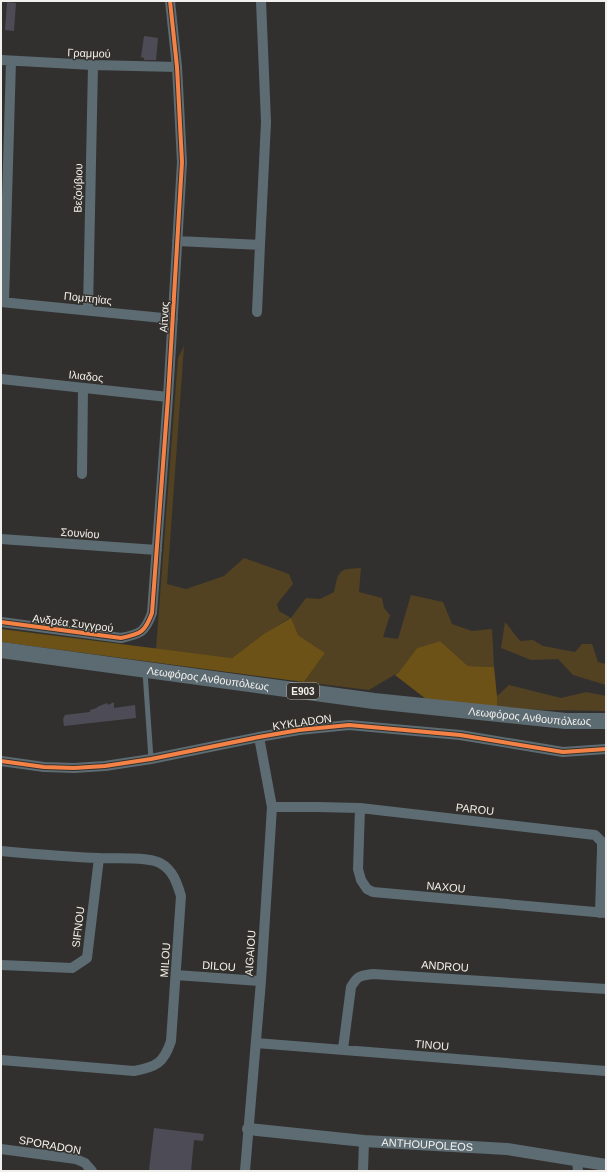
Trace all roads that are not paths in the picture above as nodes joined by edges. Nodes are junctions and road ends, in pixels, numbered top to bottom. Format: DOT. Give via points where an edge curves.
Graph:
graph roads {
  1 [pos="170,1"];
  2 [pos="261,1"];
  3 [pos="6,60"];
  4 [pos="93,66"];
  5 [pos="176,67"];
  6 [pos="177,241"];
  7 [pos="260,245"];
  8 [pos="3,302"];
  9 [pos="88,310"];
  10 [pos="257,312"];
  11 [pos="173,319"];
  12 [pos="1,379"];
  13 [pos="83,388"];
  14 [pos="168,397"];
  15 [pos="82,474"];
  16 [pos="1,539"];
  17 [pos="157,550"];
  18 [pos="1,622"];
  19 [pos="142,632"];
  20 [pos="1,650"];
  21 [pos="145,669"];
  22 [pos="606,721"];
  23 [pos="259,737"];
  24 [pos="606,749"];
  25 [pos="151,759"];
  26 [pos="1,761"];
  27 [pos="272,807"];
  28 [pos="360,808"];
  29 [pos="1,851"];
  30 [pos="99,858"];
  31 [pos="603,913"];
  32 [pos="1,965"];
  33 [pos="176,975"];
  34 [pos="261,981"];
  35 [pos="606,989"];
  36 [pos="256,1043"];
  37 [pos="343,1049"];
  38 [pos="1,1060"];
  39 [pos="606,1071"];
  40 [pos="248,1129"];
  41 [pos="364,1141"];
  42 [pos="1,1149"];
  43 [pos="606,1165"];
  44 [pos="577,1166"];
  45 [pos="92,1171"];
  46 [pos="245,1171"];
  47 [pos="364,1171"];
  1 -- 5 [label="street, Αίτνας"];
  2 -- 7 [label="street" via="266,122"];
  3 -- 4 [label="street, Γραμμού"];
  3 -- 8 [label="street"];
  4 -- 5 [label="street, Γραμμού"];
  4 -- 9 [label="street, Βεζούβιου"];
  5 -- 6 [label="street, Αίτνας" via="182,162"];
  6 -- 7 [label="street"];
  6 -- 11 [label="street, Αίτνας"];
  7 -- 10 [label="street"];
  8 -- 9 [label="street, Πομπηϊας"];
  9 -- 11 [label="street, Πομπηϊας"];
  11 -- 14 [label="street, Αίτνας"];
  12 -- 13 [label="street, Ιλιαδος"];
  13 -- 14 [label="street, Ιλιαδος"];
  13 -- 15 [label="street"];
  14 -- 17 [label="street, Αίτνας"];
  16 -- 17 [label="street, Σουνίου"];
  17 -- 19 [label="street, Αίτνας" via="152,612"];
  18 -- 19 [label="street, Ανδρέα Συγγρού" via="121,638"];
  20 -- 21 [label="main road, Λεωφόρος Ανθουπόλεως / E903"];
  21 -- 22 [label="main road, Λεωφόρος Ανθουπόλεως / E903" via="374,701 566,722"];
  21 -- 25 [label="lane"];
  23 -- 24 [label="street, KYKLADON" via="349,725 460,735 563,752"];
  23 -- 25 [label="street, KYKLADON"];
  23 -- 27 [label="street, AIGAIOU"];
  25 -- 26 [label="street, KYKLADON" via="74,768"];
  27 -- 28 [label="street, PAROU"];
  27 -- 34 [label="street, AIGAIOU"];
  28 -- 31 [label="street, PAROU" via="595,835 602,842"];
  28 -- 31 [label="street, NAXOU" via="358,869 361,880 367,889 373,892"];
  29 -- 30 [label="street, MILOU"];
  30 -- 32 [label="street, SIFNOU" via="87,958 72,968"];
  30 -- 33 [label="street, MILOU" via="145,859 160,863 177,881 181,896"];
  33 -- 34 [label="street, DILOU"];
  33 -- 38 [label="street, MILOU" via="171,1041 161,1061 149,1068 134,1071"];
  34 -- 36 [label="street, AIGAIOU"];
  35 -- 37 [label="street, ANDROU" via="362,975 351,987"];
  36 -- 37 [label="street, TINOU"];
  36 -- 40 [label="street, AIGAIOU"];
  37 -- 39 [label="street, TINOU"];
  40 -- 41 [label="street, ANTHOUPOLEOS"];
  40 -- 46 [label="street, AIGAIOU"];
  41 -- 44 [label="street, ANTHOUPOLEOS" via="507,1149"];
  41 -- 47 [label="street"];
  42 -- 45 [label="street, SPORADON" via="76,1160"];
  43 -- 44 [label="street, ANTHOUPOLEOS"];
}
